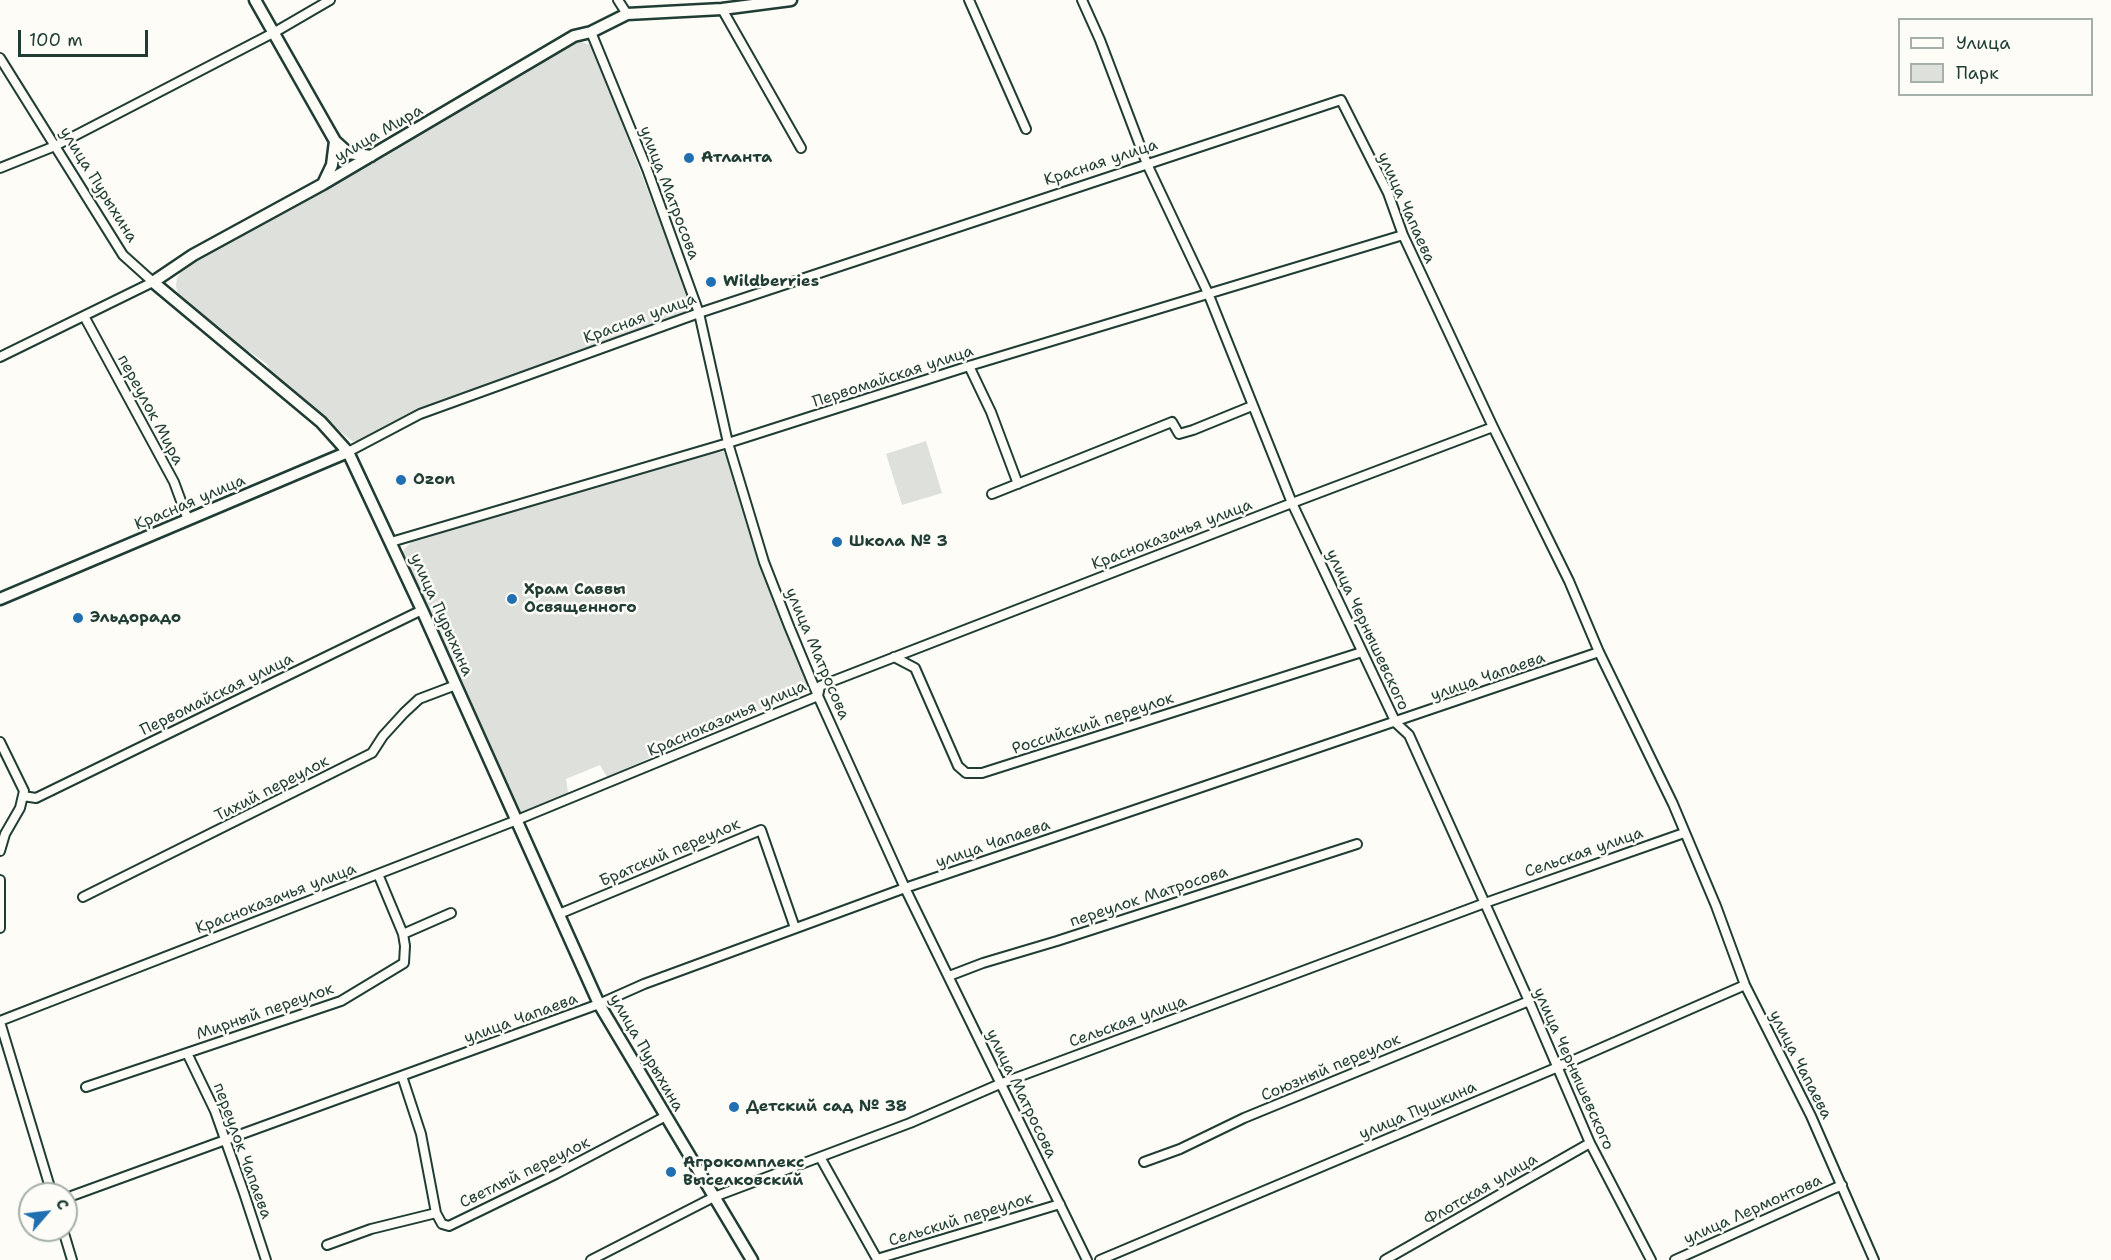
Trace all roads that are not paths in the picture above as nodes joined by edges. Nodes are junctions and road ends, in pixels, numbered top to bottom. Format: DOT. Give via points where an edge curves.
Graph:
graph roads {
  1 [pos="255,0"];
  2 [pos="330,0"];
  3 [pos="618,0"];
  4 [pos="791,0"];
  5 [pos="969,0"];
  6 [pos="1082,0"];
  7 [pos="722,9"];
  8 [pos="627,14"];
  9 [pos="275,32"];
  10 [pos="591,32"];
  11 [pos="0,58"];
  12 [pos="1341,100"];
  13 [pos="1026,129"];
  14 [pos="335,141"];
  15 [pos="55,146"];
  16 [pos="801,148"];
  17 [pos="371,156"];
  18 [pos="1147,164"];
  19 [pos="0,168"];
  20 [pos="323,184"];
  21 [pos="1403,235"];
  22 [pos="153,282"];
  23 [pos="1208,293"];
  24 [pos="699,313"];
  25 [pos="84,316"];
  26 [pos="0,357"];
  27 [pos="969,366"];
  28 [pos="1252,406"];
  29 [pos="1493,427"];
  30 [pos="728,443"];
  31 [pos="348,452"];
  32 [pos="1018,484"];
  33 [pos="992,494"];
  34 [pos="1292,502"];
  35 [pos="188,520"];
  36 [pos="391,542"];
  37 [pos="0,599"];
  38 [pos="422,610"];
  39 [pos="1362,652"];
  40 [pos="1599,652"];
  41 [pos="894,657"];
  42 [pos="456,685"];
  43 [pos="818,696"];
  44 [pos="1396,723"];
  45 [pos="0,742"];
  46 [pos="23,796"];
  47 [pos="517,820"];
  48 [pos="1684,833"];
  49 [pos="1357,844"];
  50 [pos="0,851"];
  51 [pos="378,874"];
  52 [pos="0,880"];
  53 [pos="905,888"];
  54 [pos="83,897"];
  55 [pos="1485,903"];
  56 [pos="451,913"];
  57 [pos="559,914"];
  58 [pos="0,928"];
  59 [pos="795,928"];
  60 [pos="403,934"];
  61 [pos="949,976"];
  62 [pos="1745,985"];
  63 [pos="1529,1001"];
  64 [pos="599,1004"];
  65 [pos="0,1022"];
  66 [pos="187,1053"];
  67 [pos="1558,1067"];
  68 [pos="402,1076"];
  69 [pos="1002,1083"];
  70 [pos="86,1087"];
  71 [pos="666,1116"];
  72 [pos="226,1140"];
  73 [pos="1590,1143"];
  74 [pos="820,1157"];
  75 [pos="1144,1162"];
  76 [pos="48,1182"];
  77 [pos="1842,1185"];
  78 [pos="78,1194"];
  79 [pos="714,1197"];
  80 [pos="1060,1204"];
  81 [pos="436,1213"];
  82 [pos="67,1242"];
  83 [pos="327,1245"];
  84 [pos="72,1260"];
  85 [pos="266,1260"];
  86 [pos="591,1260"];
  87 [pos="752,1260"];
  88 [pos="1087,1260"];
  89 [pos="1100,1260"];
  90 [pos="1385,1260"];
  91 [pos="1651,1260"];
  92 [pos="1675,1260"];
  93 [pos="1874,1260"];
  1 -- 9 [label="street"];
  2 -- 9 [label="street"];
  3 -- 8 [label="street"];
  4 -- 7 [label="street, улица Мира"];
  5 -- 13 [label="street"];
  6 -- 18 [label="street, улица Чернышевского"];
  7 -- 8 [label="street, улица Мира"];
  7 -- 16 [label="street"];
  8 -- 10 [label="street, улица Мира"];
  9 -- 14 [label="street"];
  9 -- 15 [label="street"];
  10 -- 17 [label="street, улица Мира" via="574,36"];
  10 -- 24 [label="street, улица Матросова" via="647,169"];
  11 -- 15 [label="street, улица Пурыхина"];
  12 -- 18 [label="street, Красная улица"];
  12 -- 21 [label="street, улица Чапаева" via="1388,193"];
  14 -- 17 [label="street" via="348,153"];
  14 -- 20 [label="street" via="332,165"];
  15 -- 19 [label="street"];
  15 -- 22 [label="street, улица Пурыхина" via="123,255"];
  17 -- 20 [label="street, улица Мира"];
  18 -- 23 [label="street, улица Чернышевского"];
  18 -- 24 [label="street, Красная улица"];
  20 -- 22 [label="street, улица Мира" via="193,255"];
  21 -- 23 [label="street, Первомайская улица"];
  21 -- 29 [label="street, улица Чапаева"];
  22 -- 25 [label="street, улица Мира"];
  22 -- 31 [label="street, улица Пурыхина" via="321,422"];
  23 -- 27 [label="street, Первомайская улица"];
  23 -- 28 [label="street, улица Чернышевского"];
  24 -- 30 [label="street, улица Матросова"];
  24 -- 31 [label="street, Красная улица" via="420,414"];
  25 -- 26 [label="street, улица Мира"];
  25 -- 35 [label="street, переулок Мира" via="174,482"];
  27 -- 30 [label="street, Первомайская улица"];
  27 -- 32 [label="street"];
  28 -- 32 [label="street" via="1179,434 1172,422"];
  28 -- 34 [label="street, улица Чернышевского"];
  29 -- 34 [label="street, Красноказачья улица"];
  29 -- 40 [label="street, улица Чапаева" via="1569,581"];
  30 -- 36 [label="street, Первомайская улица"];
  30 -- 43 [label="street, улица Матросова" via="764,562"];
  31 -- 35 [label="street, Красная улица"];
  31 -- 36 [label="street, улица Пурыхина"];
  32 -- 33 [label="street"];
  34 -- 39 [label="street, улица Чернышевского"];
  34 -- 41 [label="street, Красноказачья улица"];
  35 -- 37 [label="street, Красная улица"];
  36 -- 38 [label="street, улица Пурыхина"];
  38 -- 42 [label="street, улица Пурыхина"];
  38 -- 46 [label="street, Первомайская улица" via="36,798"];
  39 -- 41 [label="street, Российский переулок" via="982,773 966,773 958,766 915,668"];
  39 -- 44 [label="street, улица Чернышевского"];
  40 -- 44 [label="street, улица Чапаева"];
  40 -- 48 [label="street, улица Чапаева"];
  41 -- 43 [label="street, Красноказачья улица" via="820,686"];
  42 -- 47 [label="street, улица Пурыхина"];
  42 -- 54 [label="street, Тихий переулок" via="419,699 372,753"];
  43 -- 47 [label="street, Красноказачья улица"];
  43 -- 53 [label="street, улица Матросова"];
  44 -- 53 [label="street, улица Чапаева"];
  44 -- 55 [label="street, улица Чернышевского" via="1409,735"];
  45 -- 46 [label="street" via="24,790"];
  46 -- 50 [label="street"];
  47 -- 51 [label="street, Красноказачья улица"];
  47 -- 57 [label="street, улица Пурыхина"];
  48 -- 55 [label="street, Сельская улица"];
  48 -- 62 [label="street, улица Чапаева"];
  49 -- 61 [label="street, переулок Матросова"];
  51 -- 60 [label="street"];
  51 -- 65 [label="street, Красноказачья улица"];
  52 -- 58 [label="street"];
  53 -- 59 [label="street, улица Чапаева"];
  53 -- 61 [label="street, улица Матросова"];
  55 -- 63 [label="street, улица Чернышевского"];
  55 -- 69 [label="street, Сельская улица"];
  56 -- 60 [label="street"];
  57 -- 59 [label="street, Братский переулок" via="761,830"];
  57 -- 64 [label="street, улица Пурыхина"];
  59 -- 64 [label="street, улица Чапаева"];
  60 -- 66 [label="street, Мирный переулок" via="404,963 341,1000"];
  61 -- 69 [label="street, улица Матросова"];
  62 -- 67 [label="street, улица Пушкина"];
  62 -- 77 [label="street, улица Чапаева"];
  63 -- 67 [label="street, улица Чернышевского"];
  63 -- 75 [label="street, Союзный переулок"];
  64 -- 68 [label="street, улица Чапаева"];
  64 -- 71 [label="street, улица Пурыхина"];
  65 -- 76 [label="street"];
  66 -- 70 [label="street, Мирный переулок"];
  66 -- 72 [label="street, переулок Чапаева"];
  67 -- 73 [label="street, улица Чернышевского"];
  67 -- 89 [label="street, улица Пушкина"];
  68 -- 72 [label="street, улица Чапаева"];
  68 -- 81 [label="street" via="421,1134"];
  69 -- 74 [label="street, Сельская улица"];
  69 -- 80 [label="street, улица Матросова"];
  71 -- 79 [label="street, улица Пурыхина"];
  71 -- 81 [label="street, Светлый переулок" via="449,1226 442,1224"];
  72 -- 78 [label="street, улица Чапаева"];
  72 -- 85 [label="street, переулок Чапаева"];
  73 -- 90 [label="street, Флотская улица"];
  73 -- 91 [label="street, улица Чернышевского"];
  74 -- 79 [label="street, Сельская улица"];
  74 -- 80 [label="street, Сельский переулок" via="877,1259"];
  77 -- 92 [label="street, улица Лермонтова"];
  77 -- 93 [label="street, улица Чапаева"];
  79 -- 86 [label="street, Сельская улица"];
  79 -- 87 [label="street, улица Пурыхина"];
  80 -- 88 [label="street, улица Матросова"];
  81 -- 83 [label="street"];
  82 -- 84 [label="street"];
}
